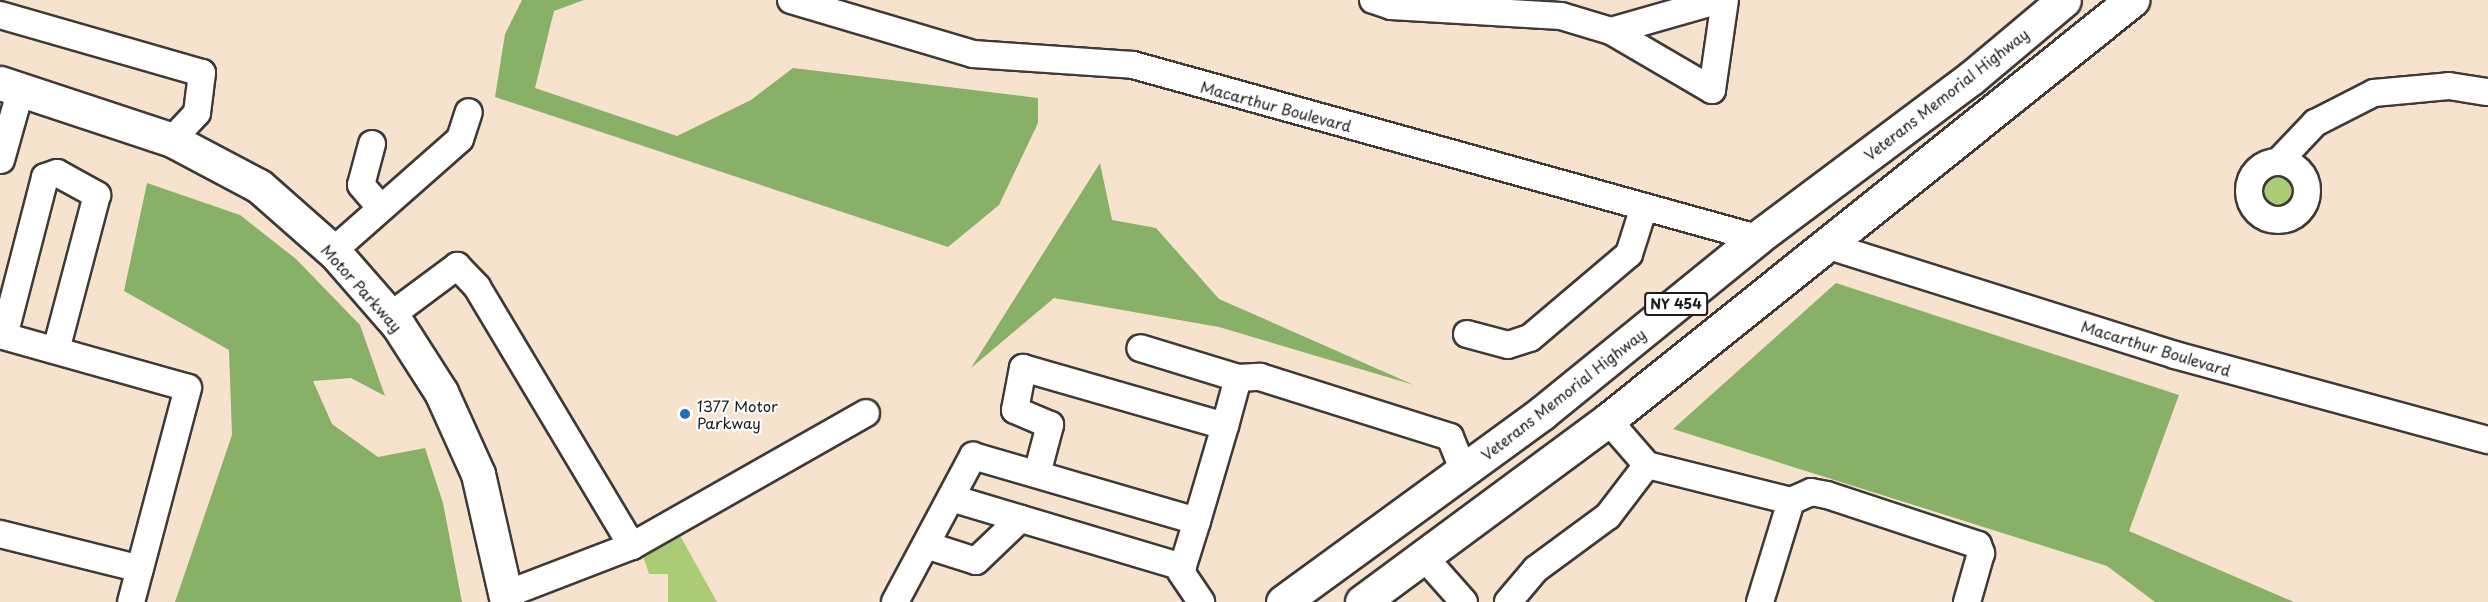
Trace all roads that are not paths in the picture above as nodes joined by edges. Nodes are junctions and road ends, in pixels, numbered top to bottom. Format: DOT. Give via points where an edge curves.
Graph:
graph roads {
  1 [pos="791,0"];
  2 [pos="1720,0"];
  3 [pos="1725,0"];
  4 [pos="2064,0"];
  5 [pos="2132,0"];
  6 [pos="1385,2"];
  7 [pos="0,15"];
  8 [pos="1611,31"];
  9 [pos="2018,39"];
  10 [pos="10,86"];
  11 [pos="2488,92"];
  12 [pos="469,112"];
  13 [pos="172,140"];
  14 [pos="372,144"];
  15 [pos="0,162"];
  16 [pos="2278,162"];
  17 [pos="1644,207"];
  18 [pos="381,208"];
  19 [pos="1757,238"];
  20 [pos="1826,245"];
  21 [pos="333,251"];
  22 [pos="390,316"];
  23 [pos="1467,334"];
  24 [pos="2,335"];
  25 [pos="1140,348"];
  26 [pos="56,350"];
  27 [pos="1238,378"];
  28 [pos="866,413"];
  29 [pos="1608,420"];
  30 [pos="1225,426"];
  31 [pos="2488,440"];
  32 [pos="1647,465"];
  33 [pos="1464,471"];
  34 [pos="1037,474"];
  35 [pos="951,498"];
  36 [pos="1791,501"];
  37 [pos="1020,519"];
  38 [pos="1197,521"];
  39 [pos="0,534"];
  40 [pos="926,545"];
  41 [pos="632,546"];
  42 [pos="1425,556"];
  43 [pos="1183,567"];
  44 [pos="140,568"];
  45 [pos="507,598"];
  46 [pos="131,602"];
  47 [pos="895,602"];
  48 [pos="1201,602"];
  49 [pos="1283,602"];
  50 [pos="1362,602"];
  51 [pos="1464,602"];
  52 [pos="1508,602"];
  53 [pos="1761,602"];
  54 [pos="1967,602"];
  1 -- 17 [label="street, Macarthur Boulevard" via="973,54 1133,65"];
  2 -- 8 [label="street"];
  3 -- 8 [label="street" via="1712,90"];
  4 -- 9 [label="main road, Veterans Memorial Highway / NY 454"];
  5 -- 20 [label="main road, NY 454"];
  6 -- 8 [label="street" via="1561,16"];
  7 -- 13 [label="street" via="202,73 197,113"];
  9 -- 19 [label="main road, Veterans Memorial Highway / NY 454"];
  9 -- 20 [label="main road" via="1829,217 1822,234"];
  10 -- 13 [label="main road, Motor Parkway"];
  10 -- 15 [label="street"];
  11 -- 16 [label="street" via="2449,86 2374,93 2315,123"];
  12 -- 18 [label="street" via="460,139"];
  13 -- 21 [label="main road, Motor Parkway" via="259,186"];
  14 -- 18 [label="street" via="360,185"];
  17 -- 19 [label="street, Macarthur Boulevard"];
  17 -- 23 [label="street" via="1629,254 1530,338 1508,345"];
  18 -- 21 [label="street"];
  19 -- 29 [label="main road" via="1761,251 1755,276"];
  19 -- 33 [label="main road, Veterans Memorial Highway / NY 454"];
  20 -- 29 [label="main road, NY 454"];
  20 -- 31 [label="street, Macarthur Boulevard" via="2175,355"];
  21 -- 22 [label="main road, Motor Parkway"];
  22 -- 41 [label="street" via="457,266 477,287"];
  22 -- 45 [label="main road, Motor Parkway" via="441,392 478,474"];
  24 -- 26 [label="street"];
  24 -- 26 [label="street" via="45,177 57,173 97,195"];
  25 -- 27 [label="street"];
  26 -- 44 [label="street" via="188,388"];
  27 -- 30 [label="street"];
  27 -- 33 [label="street" via="1260,377 1450,436"];
  28 -- 41 [label="street"];
  29 -- 32 [label="street"];
  29 -- 42 [label="main road, NY 454"];
  30 -- 34 [label="street" via="1023,368 1015,410 1050,425"];
  30 -- 38 [label="street"];
  32 -- 36 [label="street"];
  32 -- 52 [label="street" via="1608,516 1536,569"];
  33 -- 49 [label="main road, Veterans Memorial Highway / NY 454"];
  34 -- 35 [label="street" via="974,456"];
  34 -- 38 [label="street"];
  35 -- 37 [label="street"];
  35 -- 40 [label="street"];
  36 -- 53 [label="street"];
  36 -- 54 [label="street" via="1810,492 1827,495 1978,545 1981,553"];
  37 -- 40 [label="street" via="976,561"];
  37 -- 43 [label="street"];
  38 -- 43 [label="street"];
  39 -- 44 [label="street"];
  40 -- 47 [label="street"];
  41 -- 45 [label="street"];
  42 -- 50 [label="main road, NY 454"];
  42 -- 51 [label="street"];
  43 -- 48 [label="street"];
  44 -- 46 [label="street"];
}
